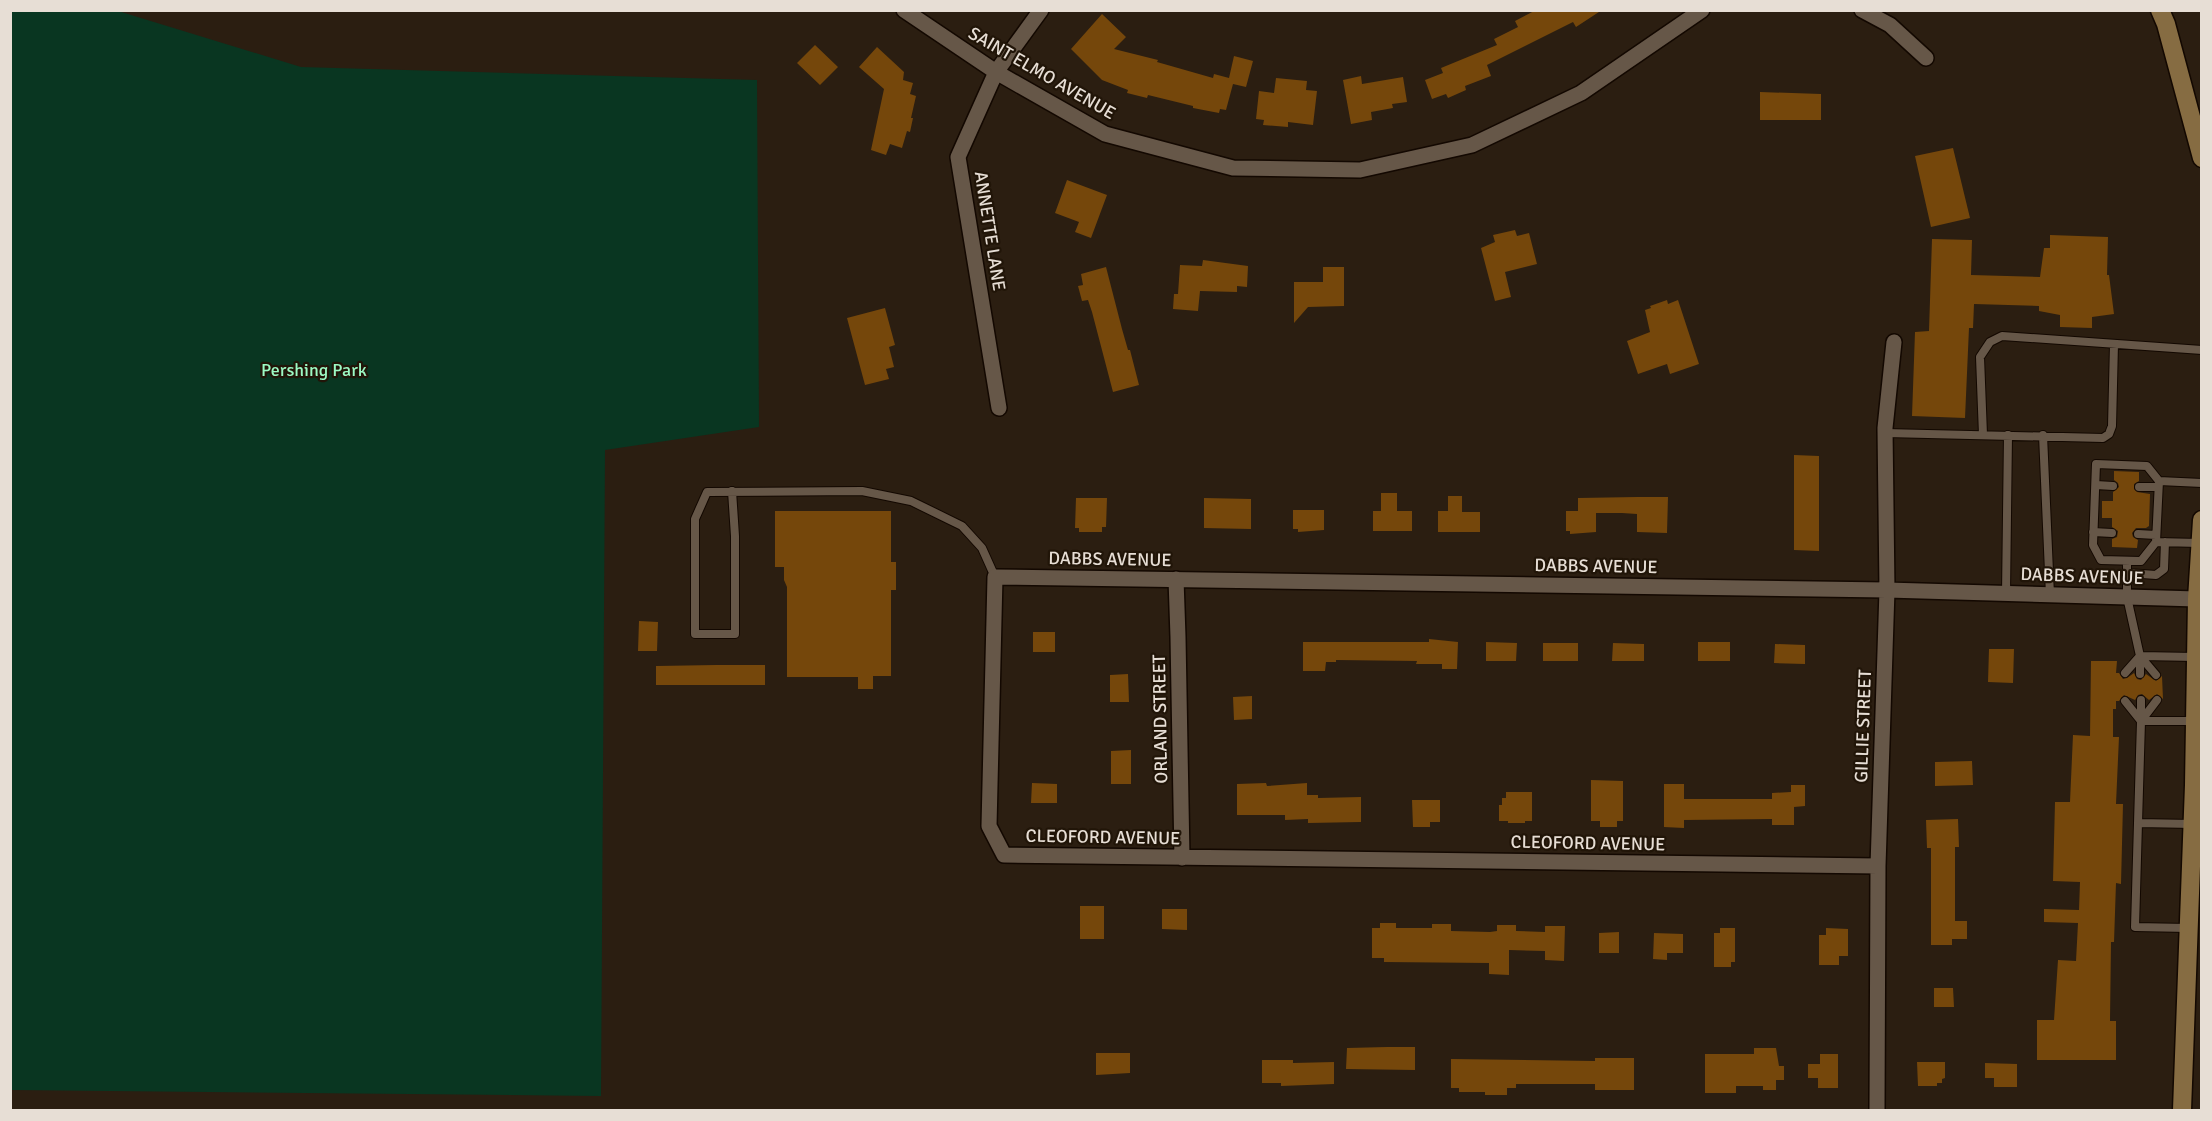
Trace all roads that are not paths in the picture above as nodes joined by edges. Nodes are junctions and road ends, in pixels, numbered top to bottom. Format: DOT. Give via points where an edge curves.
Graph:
graph roads {
  1 [pos="904,10"];
  2 [pos="1041,10"];
  3 [pos="1702,10"];
  4 [pos="1862,10"];
  5 [pos="2160,10"];
  6 [pos="1926,58"];
  7 [pos="996,72"];
  8 [pos="2202,158"];
  9 [pos="1894,342"];
  10 [pos="2114,344"];
  11 [pos="2202,350"];
  12 [pos="999,408"];
  13 [pos="1886,433"];
  14 [pos="1983,435"];
  15 [pos="2008,435"];
  16 [pos="2043,435"];
  17 [pos="2202,483"];
  18 [pos="2159,484"];
  19 [pos="2096,485"];
  20 [pos="2114,486"];
  21 [pos="2139,487"];
  22 [pos="732,491"];
  23 [pos="2202,520"];
  24 [pos="2093,532"];
  25 [pos="2112,532"];
  26 [pos="2138,534"];
  27 [pos="2156,538"];
  28 [pos="2165,542"];
  29 [pos="2200,543"];
  30 [pos="2127,561"];
  31 [pos="2128,573"];
  32 [pos="995,577"];
  33 [pos="1176,579"];
  34 [pos="1887,590"];
  35 [pos="2007,594"];
  36 [pos="2050,595"];
  37 [pos="2127,597"];
  38 [pos="2199,599"];
  39 [pos="2140,656"];
  40 [pos="2196,657"];
  41 [pos="2125,673"];
  42 [pos="2140,674"];
  43 [pos="2157,675"];
  44 [pos="2141,700"];
  45 [pos="2157,700"];
  46 [pos="2125,701"];
  47 [pos="2141,721"];
  48 [pos="2195,721"];
  49 [pos="2198,785"];
  50 [pos="2138,823"];
  51 [pos="2195,832"];
  52 [pos="1182,858"];
  53 [pos="1878,866"];
  54 [pos="2196,900"];
  55 [pos="2190,937"];
  56 [pos="1877,1110"];
  57 [pos="2182,1110"];
  1 -- 7 [label="street, SAINT ELMO AVENUE"];
  2 -- 7 [label="street, ANNETTE LANE"];
  3 -- 7 [label="street, SAINT ELMO AVENUE" via="1581,93 1472,145 1360,170 1233,168 1106,134"];
  4 -- 6 [label="street" via="1890,25"];
  5 -- 8 [label="main road"];
  7 -- 12 [label="street, ANNETTE LANE" via="958,158"];
  9 -- 13 [label="street, GILLIE STREET"];
  10 -- 11 [label="lane"];
  10 -- 14 [label="lane" via="2002,336 1990,342 1980,357"];
  10 -- 16 [label="lane" via="2109,434 2103,438"];
  13 -- 14 [label="lane"];
  13 -- 34 [label="street, GILLIE STREET"];
  14 -- 15 [label="lane"];
  15 -- 16 [label="lane"];
  15 -- 35 [label="lane"];
  16 -- 36 [label="lane"];
  17 -- 18 [label="lane"];
  18 -- 19 [label="lane" via="2147,466 2096,464"];
  18 -- 21 [label="lane"];
  18 -- 27 [label="lane"];
  19 -- 20 [label="lane"];
  19 -- 24 [label="lane"];
  22 -- 22 [label="lane, CLEOFORD AVENUE" via="707,492 695,519 695,634 735,634"];
  22 -- 32 [label="lane, CLEOFORD AVENUE" via="862,491 910,501 962,526 982,548"];
  23 -- 29 [label="main road"];
  24 -- 25 [label="lane"];
  24 -- 30 [label="lane" via="2093,544 2101,561"];
  26 -- 27 [label="lane"];
  27 -- 28 [label="lane"];
  27 -- 30 [label="lane" via="2141,561"];
  28 -- 29 [label="lane"];
  28 -- 31 [label="lane" via="2164,569 2156,575"];
  29 -- 38 [label="main road"];
  30 -- 31 [label="lane"];
  31 -- 37 [label="lane"];
  32 -- 33 [label="street, DABBS AVENUE"];
  32 -- 52 [label="street, CLEOFORD AVENUE" via="989,826 1004,855"];
  33 -- 34 [label="street, DABBS AVENUE"];
  33 -- 52 [label="street, ORLAND STREET"];
  34 -- 35 [label="street, DABBS AVENUE"];
  34 -- 53 [label="street, GILLIE STREET"];
  35 -- 36 [label="street, DABBS AVENUE"];
  36 -- 37 [label="street, DABBS AVENUE"];
  37 -- 38 [label="street, DABBS AVENUE"];
  37 -- 39 [label="lane"];
  38 -- 40 [label="main road"];
  39 -- 40 [label="lane"];
  39 -- 41 [label="lane"];
  39 -- 42 [label="lane"];
  39 -- 43 [label="lane"];
  40 -- 48 [label="main road"];
  44 -- 47 [label="lane"];
  45 -- 47 [label="lane"];
  46 -- 47 [label="lane"];
  47 -- 48 [label="lane"];
  47 -- 50 [label="lane"];
  48 -- 49 [label="main road"];
  49 -- 51 [label="main road"];
  50 -- 51 [label="lane"];
  50 -- 55 [label="lane" via="2135,927"];
  51 -- 54 [label="main road"];
  52 -- 53 [label="street, CLEOFORD AVENUE"];
  53 -- 56 [label="street, GILLIE STREET"];
  54 -- 55 [label="main road"];
  55 -- 57 [label="main road"];
}
